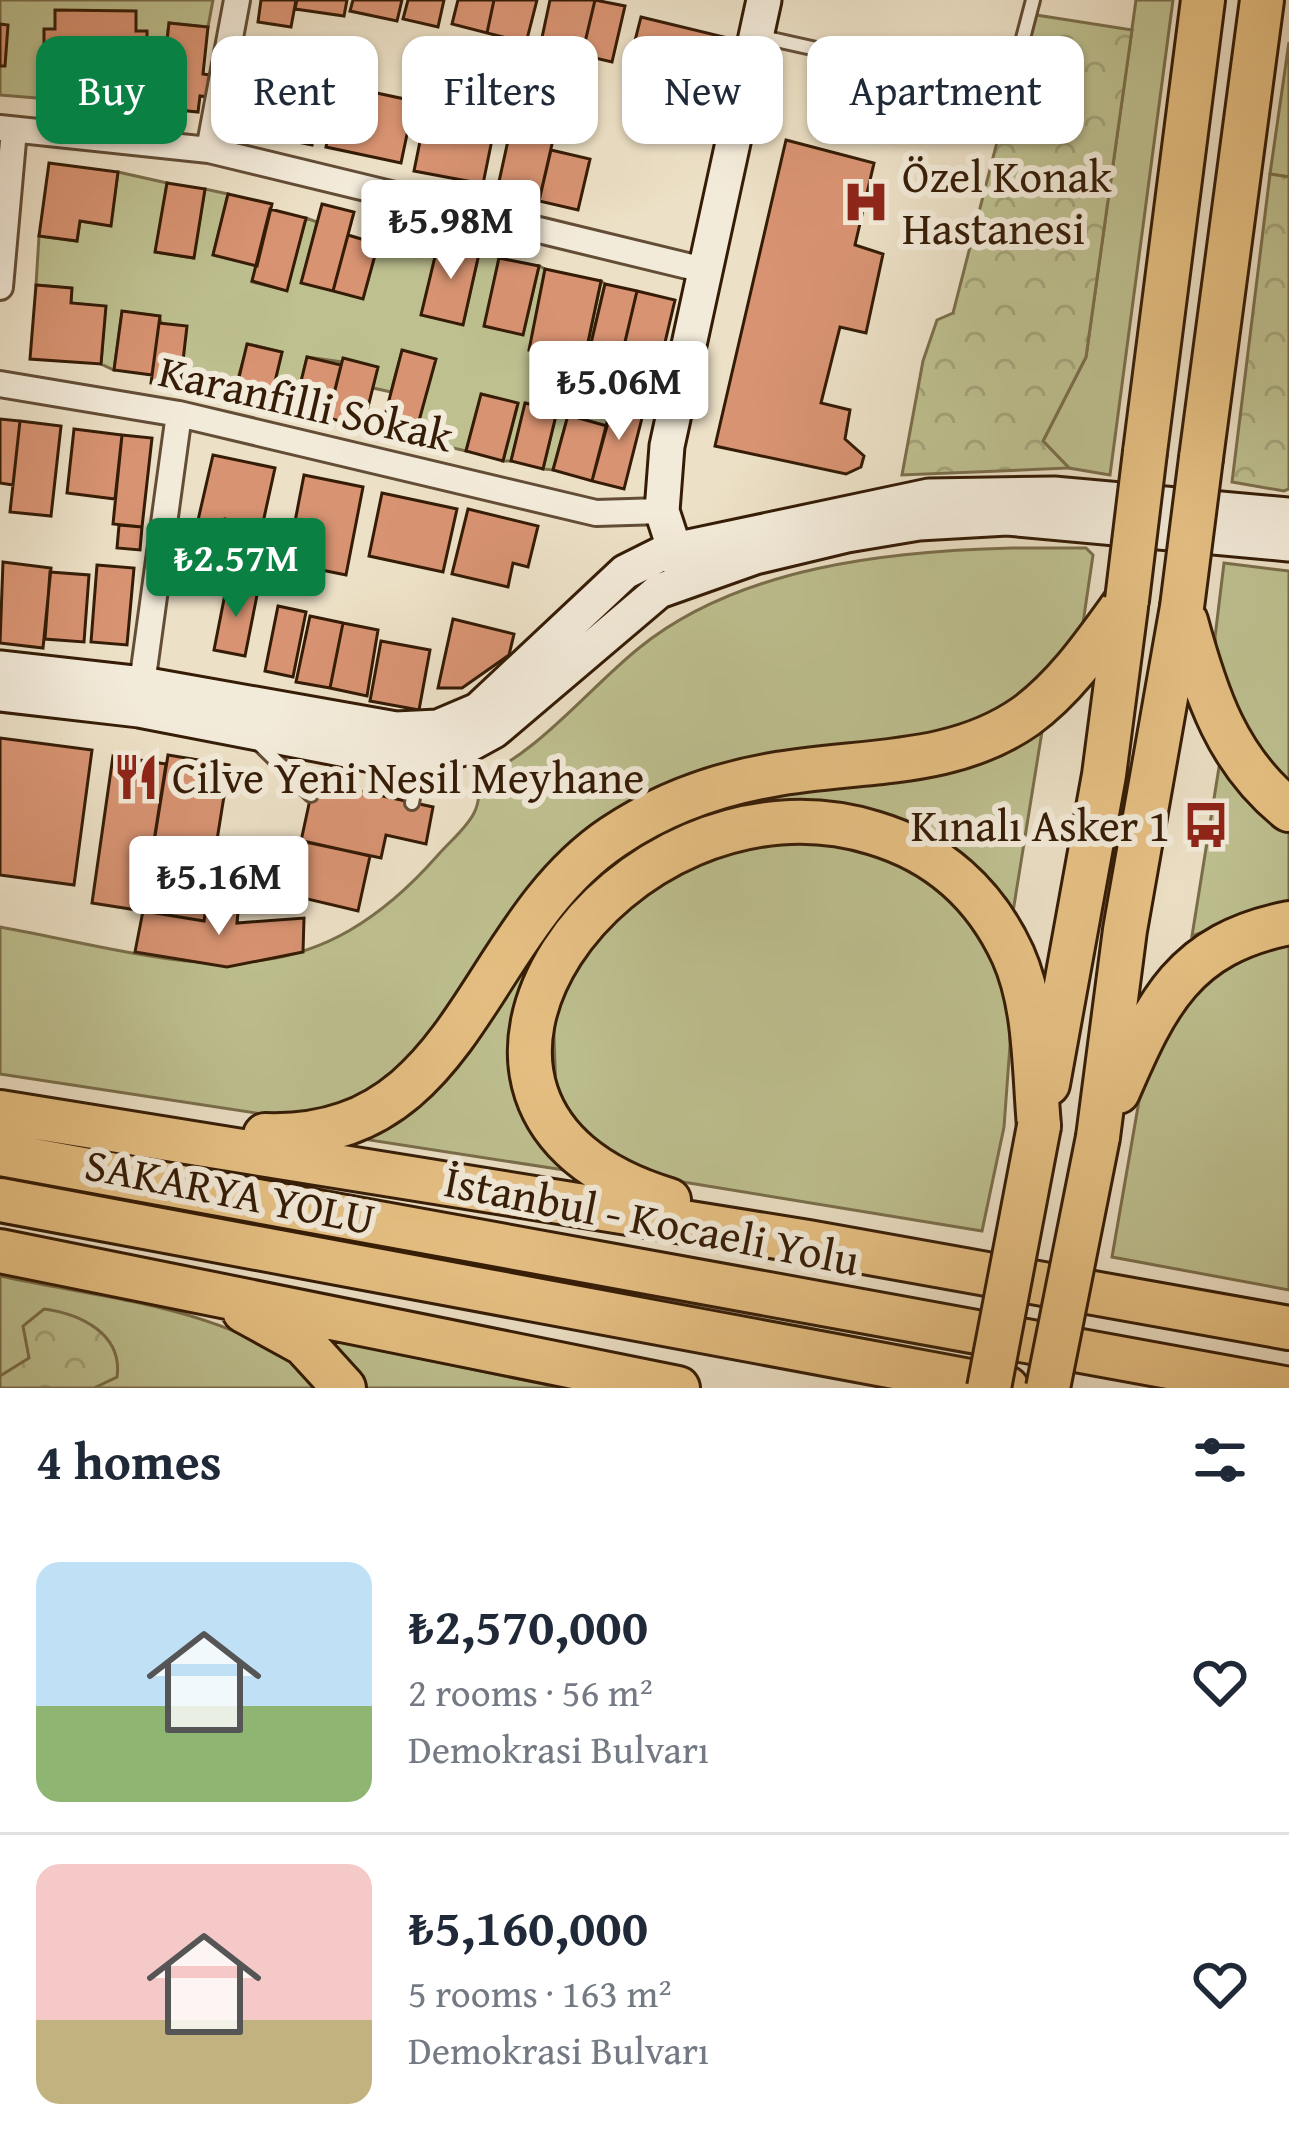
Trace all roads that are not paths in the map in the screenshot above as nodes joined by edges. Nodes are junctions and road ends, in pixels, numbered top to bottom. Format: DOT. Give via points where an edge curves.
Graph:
graph roads {
  1 [pos="237,0"];
  2 [pos="1033,0"];
  3 [pos="1199,0"];
  4 [pos="1262,0"];
  5 [pos="1272,0"];
  6 [pos="756,10"];
  7 [pos="1249,97"];
  8 [pos="7,129"];
  9 [pos="209,149"];
  10 [pos="704,270"];
  11 [pos="0,287"];
  12 [pos="0,384"];
  13 [pos="179,414"];
  14 [pos="662,511"];
  15 [pos="1289,514"];
  16 [pos="731,536"];
  17 [pos="1289,544"];
  18 [pos="680,564"];
  19 [pos="625,572"];
  20 [pos="1126,600"];
  21 [pos="1182,607"];
  22 [pos="0,668"];
  23 [pos="0,694"];
  24 [pos="141,697"];
  25 [pos="244,730"];
  26 [pos="422,757"];
  27 [pos="311,796"];
  28 [pos="412,803"];
  29 [pos="1289,810"];
  30 [pos="1289,923"];
  31 [pos="0,1112"];
  32 [pos="1039,1126"];
  33 [pos="115,1130"];
  34 [pos="1098,1137"];
  35 [pos="0,1154"];
  36 [pos="0,1200"];
  37 [pos="808,1242"];
  38 [pos="0,1251"];
  39 [pos="182,1284"];
  40 [pos="1279,1325"];
  41 [pos="344,1388"];
  42 [pos="678,1388"];
  43 [pos="989,1388"];
  44 [pos="1007,1388"];
  45 [pos="1048,1388"];
  46 [pos="1284,1388"];
  1 -- 9 [label="street"];
  2 -- 6 [label="lane" via="1010,92"];
  3 -- 20 [label="highway, bridge"];
  4 -- 7 [label="highway"];
  5 -- 7 [label="highway"];
  6 -- 10 [label="main road"];
  7 -- 21 [label="highway, bridge"];
  8 -- 9 [label="street"];
  8 -- 11 [label="street"];
  9 -- 10 [label="street"];
  10 -- 14 [label="main road" via="667,446"];
  12 -- 13 [label="street, Karanfilli Sokak"];
  13 -- 14 [label="street, Karanfilli Sokak" via="596,513"];
  13 -- 24 [label="street"];
  14 -- 16 [label="main road"];
  14 -- 18 [label="main road"];
  14 -- 19 [label="main road"];
  15 -- 16 [label="main road" via="980,494 890,501"];
  16 -- 18 [label="main road"];
  17 -- 18 [label="main road" via="1053,520 956,519"];
  18 -- 19 [label="main road"];
  18 -- 26 [label="main road" via="494,731"];
  19 -- 24 [label="main road" via="478,710 438,727 395,729"];
  20 -- 32 [label="highway" via="1093,841"];
  20 -- 33 [label="highway" via="1047,699 996,733 924,757 715,788 607,841 546,898 433,1062 387,1108 318,1134"];
  21 -- 29 [label="highway" via="1207,697 1234,753"];
  21 -- 34 [label="highway"];
  22 -- 24 [label="main road"];
  23 -- 24 [label="main road"];
  24 -- 25 [label="main road"];
  25 -- 26 [label="main road"];
  25 -- 27 [label="lane"];
  26 -- 28 [label="lane"];
  30 -- 34 [label="highway" via="1226,943 1177,980 1152,1013"];
  31 -- 33 [label="highway"];
  32 -- 37 [label="highway" via="1015,959 971,891 930,856 862,829 791,823 719,832 658,859 587,915 553,966 536,1008 533,1082 556,1130 603,1177"];
  32 -- 43 [label="highway, bridge"];
  33 -- 37 [label="highway"];
  34 -- 45 [label="highway, bridge"];
  35 -- 46 [label="highway, İstanbul - Kocaeli Yolu"];
  36 -- 44 [label="highway, SAKARYA YOLU"];
  37 -- 40 [label="highway"];
  38 -- 39 [label="highway"];
  39 -- 41 [label="highway" via="304,1344"];
  39 -- 42 [label="highway"];
}
